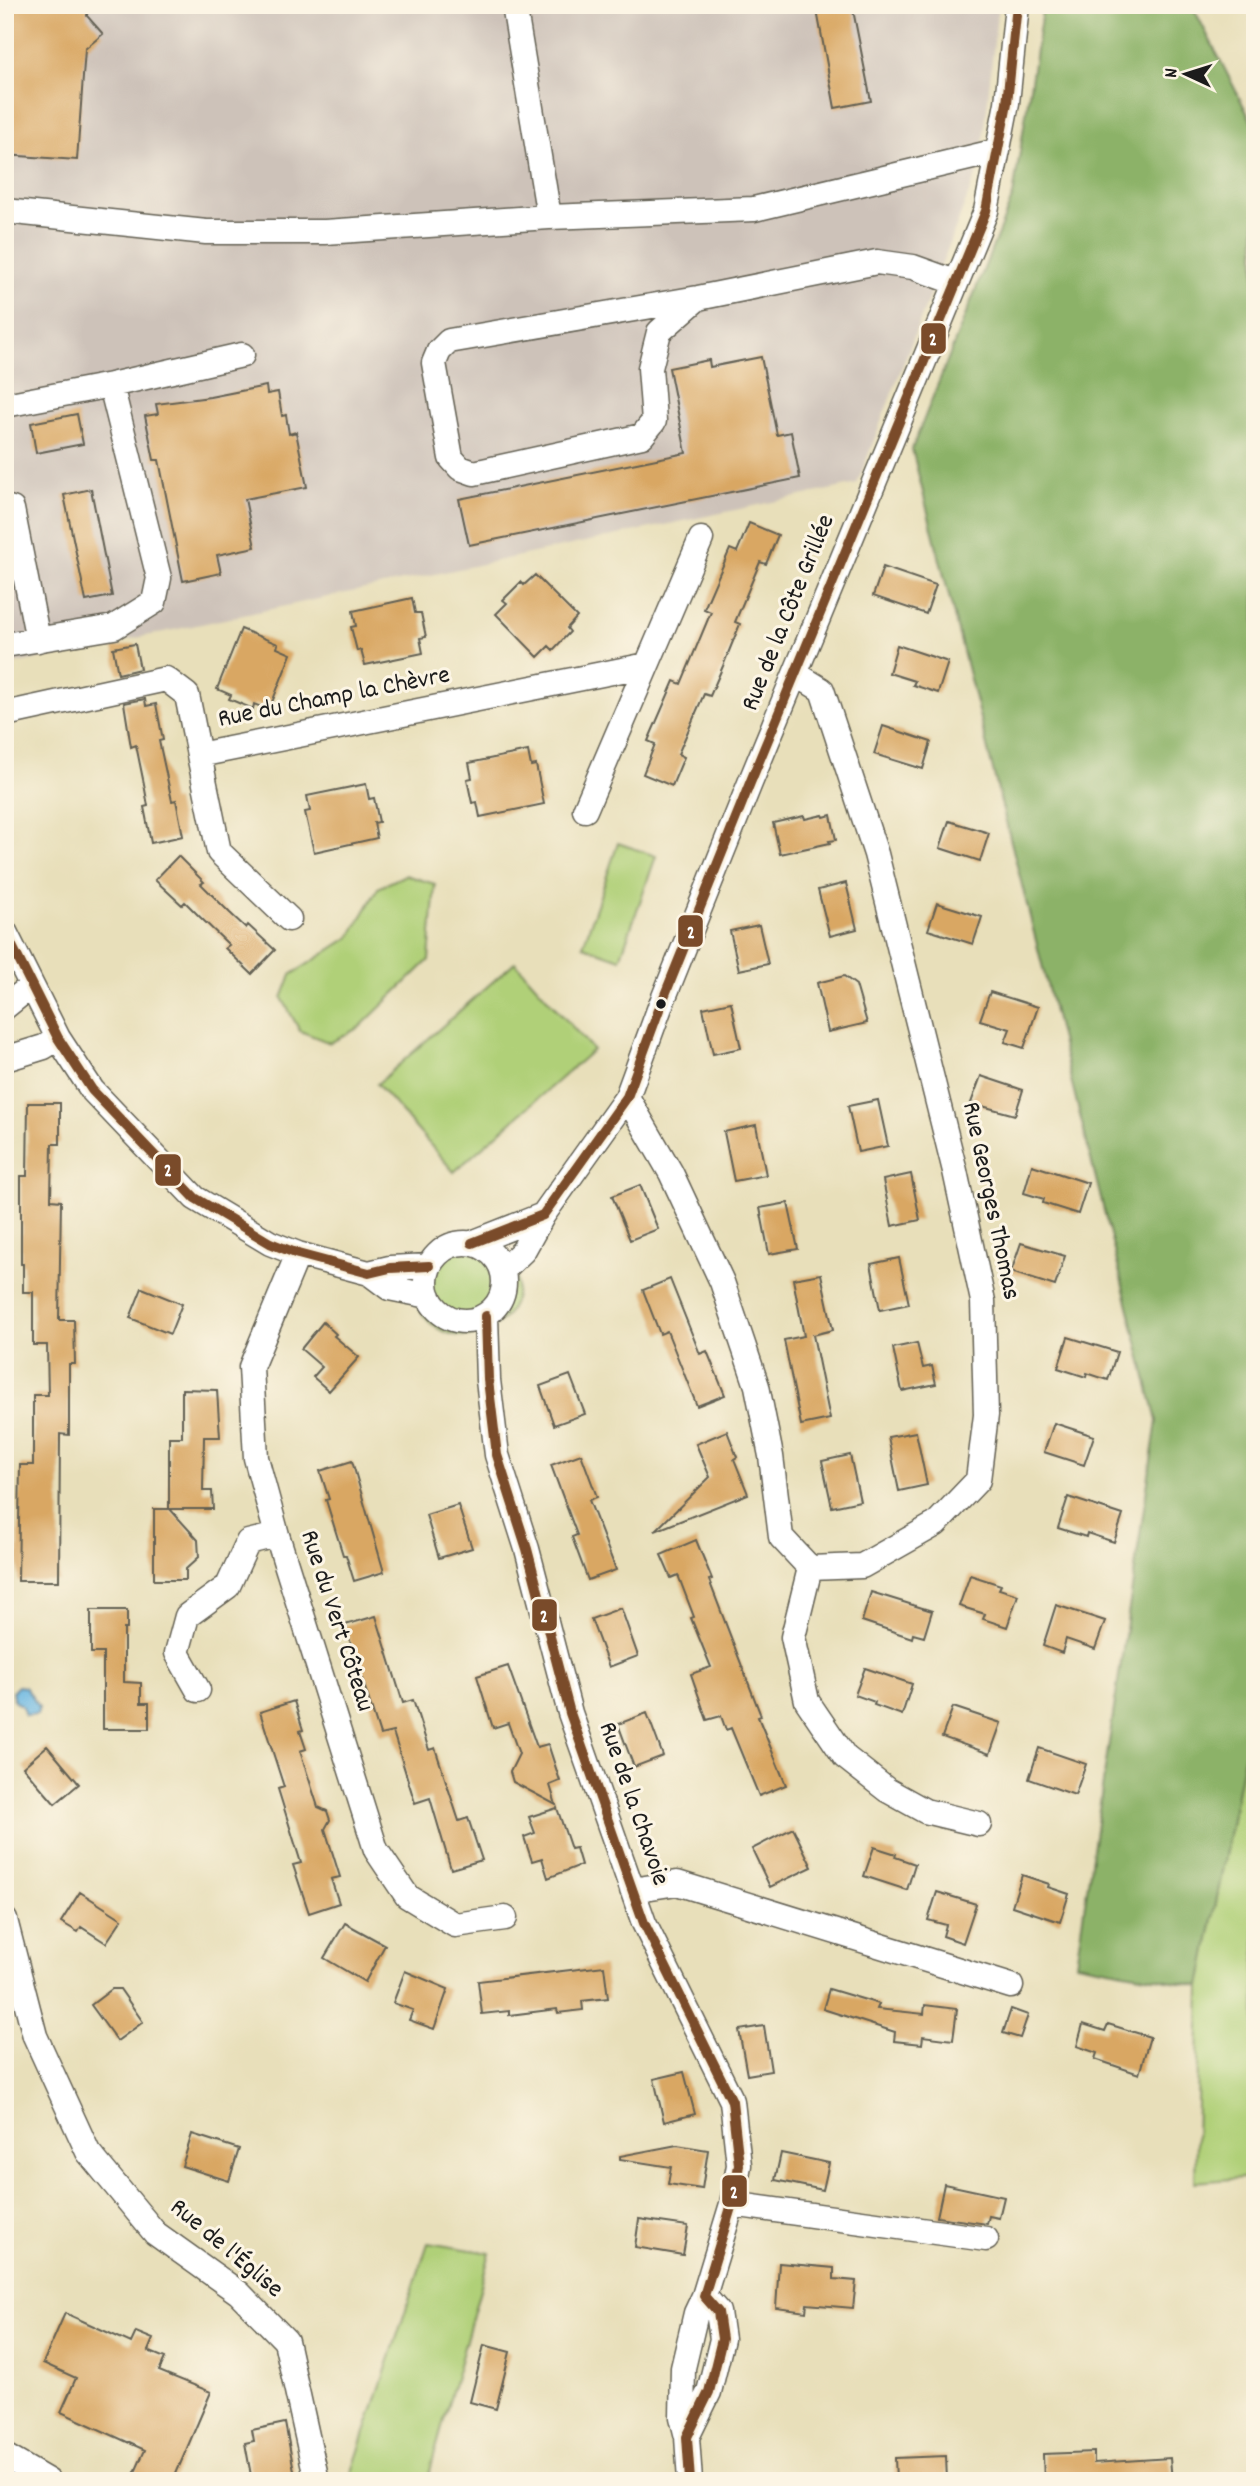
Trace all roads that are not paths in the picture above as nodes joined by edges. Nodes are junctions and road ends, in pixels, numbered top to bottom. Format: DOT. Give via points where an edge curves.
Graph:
graph roads {
  1 [pos="514,5"];
  2 [pos="1017,5"];
  3 [pos="998,151"];
  4 [pos="5,211"];
  5 [pos="549,217"];
  6 [pos="955,282"];
  7 [pos="698,298"];
  8 [pos="242,355"];
  9 [pos="111,384"];
  10 [pos="5,405"];
  11 [pos="5,507"];
  12 [pos="701,539"];
  13 [pos="38,640"];
  14 [pos="5,645"];
  15 [pos="647,665"];
  16 [pos="796,674"];
  17 [pos="5,714"];
  18 [pos="199,755"];
  19 [pos="585,810"];
  20 [pos="289,919"];
  21 [pos="5,932"];
  22 [pos="31,986"];
  23 [pos="5,1007"];
  24 [pos="58,1038"];
  25 [pos="5,1059"];
  26 [pos="627,1097"];
  27 [pos="543,1215"];
  28 [pos="472,1243"];
  29 [pos="298,1254"];
  30 [pos="429,1266"];
  31 [pos="503,1270"];
  32 [pos="369,1273"];
  33 [pos="429,1296"];
  34 [pos="486,1316"];
  35 [pos="277,1535"];
  36 [pos="810,1568"];
  37 [pos="198,1690"];
  38 [pos="979,1824"];
  39 [pos="632,1890"];
  40 [pos="505,1918"];
  41 [pos="5,1920"];
  42 [pos="1011,1986"];
  43 [pos="732,2204"];
  44 [pos="986,2239"];
  45 [pos="5,2456"];
  46 [pos="48,2481"];
  47 [pos="317,2481"];
  48 [pos="690,2481"];
  1 -- 5 [label="street"];
  2 -- 3 [label="street, Rue de la Côte Grillée"];
  3 -- 5 [label="street" via="754,209"];
  3 -- 6 [label="street, Rue de la Côte Grillée" via="986,211"];
  4 -- 5 [label="street" via="206,232 325,232"];
  6 -- 7 [label="street" via="913,267 877,262"];
  6 -- 16 [label="street, Rue de la Côte Grillée"];
  7 -- 7 [label="street" via="449,341 433,363 451,458 474,473 642,436 654,421 650,368 659,332"];
  8 -- 9 [label="street"];
  9 -- 10 [label="street"];
  9 -- 13 [label="street" via="159,578 154,602 114,627"];
  11 -- 13 [label="street" via="12,509"];
  12 -- 15 [label="street"];
  13 -- 14 [label="street"];
  15 -- 18 [label="street, Rue du Champ la Chèvre"];
  15 -- 19 [label="street"];
  16 -- 26 [label="street, Rue de la Côte Grillée"];
  16 -- 36 [label="street, Rue Georges Thomas" via="822,690 826,701 876,854 919,1018 983,1301 986,1415 978,1480 936,1524 862,1566"];
  17 -- 18 [label="street, Rue du Champ la Chèvre" via="166,679 187,695"];
  18 -- 20 [label="street" via="219,852"];
  21 -- 22 [label="street"];
  22 -- 23 [label="street"];
  22 -- 24 [label="street"];
  24 -- 25 [label="street"];
  24 -- 29 [label="street" via="92,1090 195,1198 270,1243"];
  26 -- 27 [label="street, Rue de la Côte Grillée"];
  26 -- 36 [label="street" via="671,1173 722,1282 757,1386 781,1537"];
  27 -- 28 [label="street"];
  27 -- 31 [label="street, Rue de la Côte Grillée" via="523,1251"];
  28 -- 30 [label="street" via="447,1247"];
  28 -- 31 [label="street" via="491,1252"];
  29 -- 32 [label="street"];
  29 -- 35 [label="street, Rue du Vert Côteau" via="251,1367 256,1458"];
  30 -- 32 [label="street"];
  30 -- 33 [label="street"];
  31 -- 34 [label="street" via="502,1296"];
  32 -- 33 [label="street" via="389,1288"];
  33 -- 34 [label="street" via="436,1308 460,1321"];
  34 -- 39 [label="street, Rue de la Chavoie" via="497,1455 570,1713"];
  35 -- 37 [label="street" via="248,1542 228,1586 187,1616 177,1653"];
  35 -- 40 [label="street, Rue du Vert Côteau" via="376,1850 407,1896 455,1925"];
  36 -- 38 [label="street" via="793,1637 807,1700 845,1757 887,1790 926,1811"];
  39 -- 42 [label="street" via="677,1883"];
  39 -- 43 [label="street, Rue de la Chavoie" via="732,2101 739,2165"];
  41 -- 47 [label="street, Rue de l'Église" via="35,2036 88,2152 155,2232 239,2294 286,2340"];
  43 -- 44 [label="street"];
  43 -- 48 [label="street, Rue de la Chavoie" via="704,2296 718,2312 722,2339 709,2392 687,2437"];
  45 -- 46 [label="street"];
}
